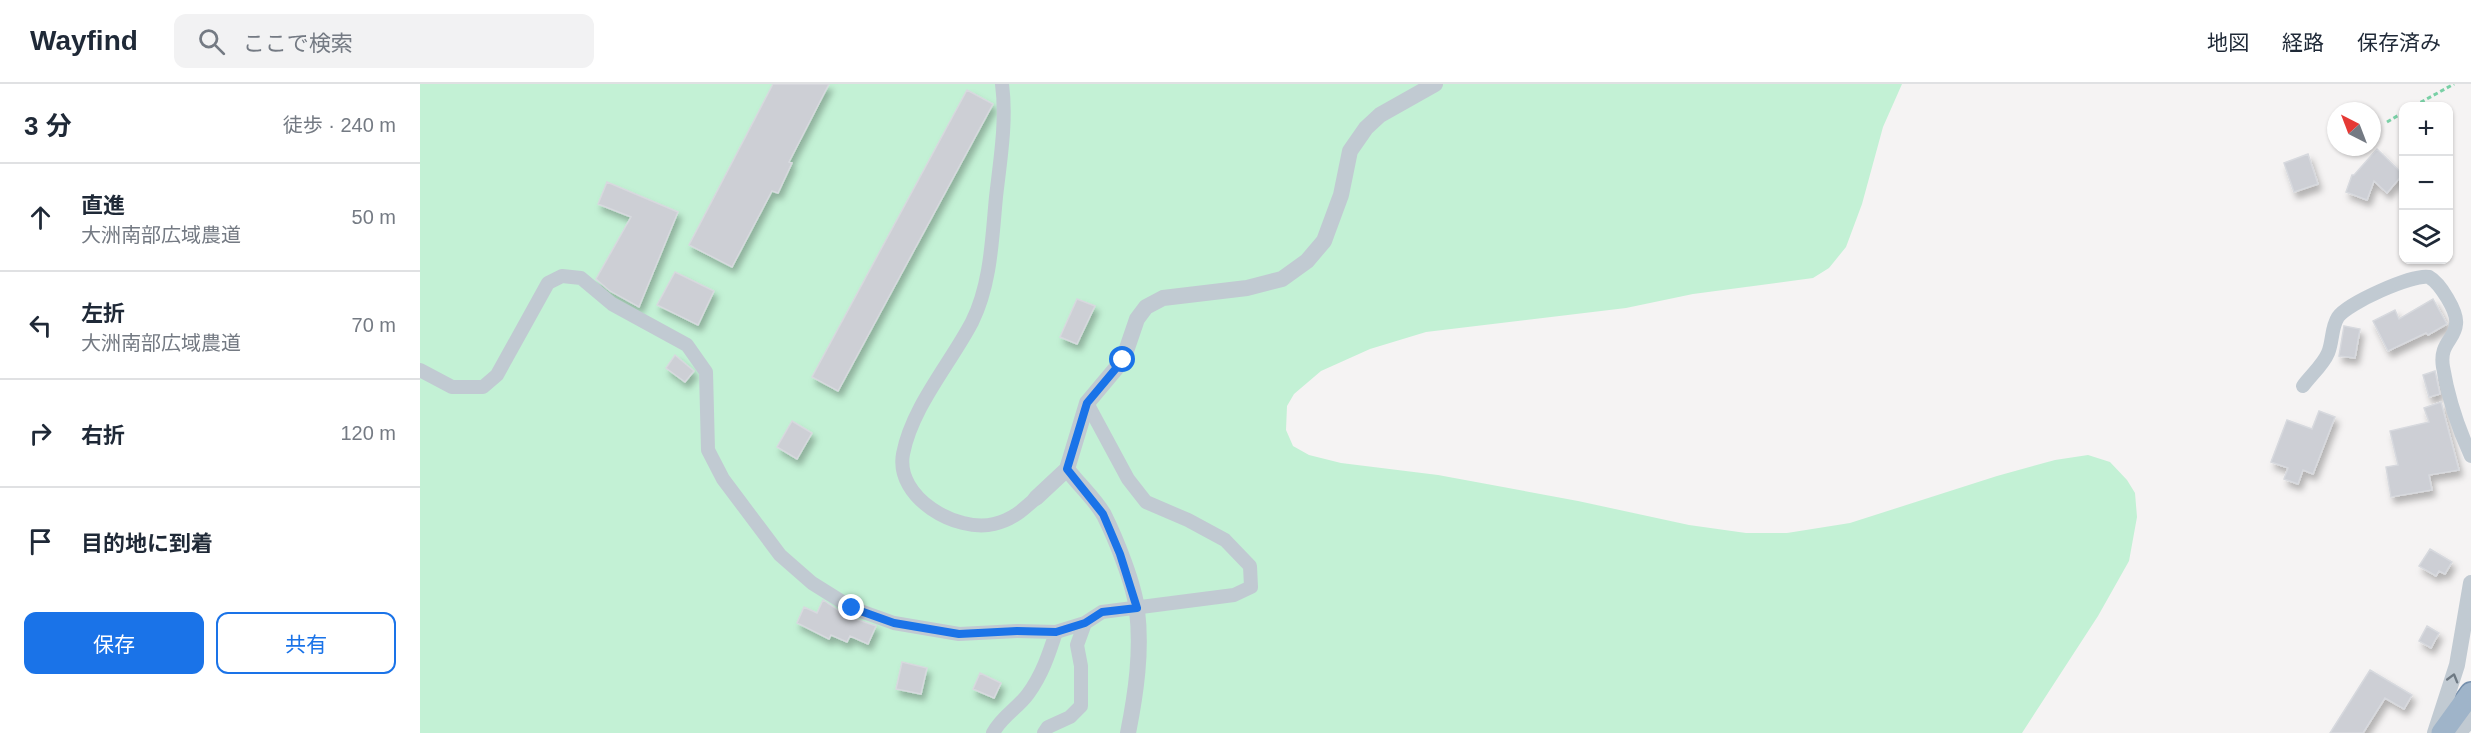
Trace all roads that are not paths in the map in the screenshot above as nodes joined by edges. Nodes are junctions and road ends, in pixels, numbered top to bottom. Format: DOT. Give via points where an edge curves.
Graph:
graph roads {
  1 [pos="1002,84"];
  2 [pos="1435,84"];
  3 [pos="420,370"];
  4 [pos="2303,386"];
  5 [pos="1087,403"];
  6 [pos="2471,456"];
  7 [pos="1067,469"];
  8 [pos="1036,498"];
  9 [pos="2471,583"];
  10 [pos="1137,608"];
  11 [pos="1085,623"];
  12 [pos="1056,632"];
  13 [pos="2471,693"];
  14 [pos="2471,719"];
  15 [pos="993,733"];
  16 [pos="1044,733"];
  17 [pos="1128,733"];
  18 [pos="2434,733"];
  19 [pos="2442,733"];
  20 [pos="2458,733"];
  1 -- 8 [label="street" via="1003,141 984,287 972,321 912,426 903,456 907,482 923,503 945,518 970,526 993,525 1014,517"];
  2 -- 5 [label="street" via="1380,115 1366,128 1350,151 1341,195 1324,241 1307,261 1282,279 1247,288 1163,298 1146,307 1137,319 1123,360"];
  3 -- 12 [label="street" via="452,387 483,387 497,375 548,283 562,276 581,278 612,304 687,345 706,372 708,450 718,470 780,555 812,583 852,608 894,623 959,634"];
  4 -- 6 [label="street" via="2326,358 2336,320 2345,310 2413,279 2429,277 2441,288 2457,321 2445,346 2443,366 2454,413"];
  5 -- 7 [label="street"];
  5 -- 10 [label="street" via="1128,479 1146,502 1225,540 1250,566 1251,587 1234,595"];
  7 -- 8 [label="street"];
  7 -- 10 [label="street" via="1103,514"];
  18 -- 9 [label="street, one-way" via="2457,665"];
  10 -- 11 [label="street" via="1102,612"];
  10 -- 17 [label="street" via="1139,642"];
  11 -- 12 [label="street"];
  11 -- 16 [label="street" via="1077,645 1081,706"];
  12 -- 15 [label="street" via="1044,669"];
  13 -- 19 [label="highway"];
  14 -- 20 [label="street"];
}
